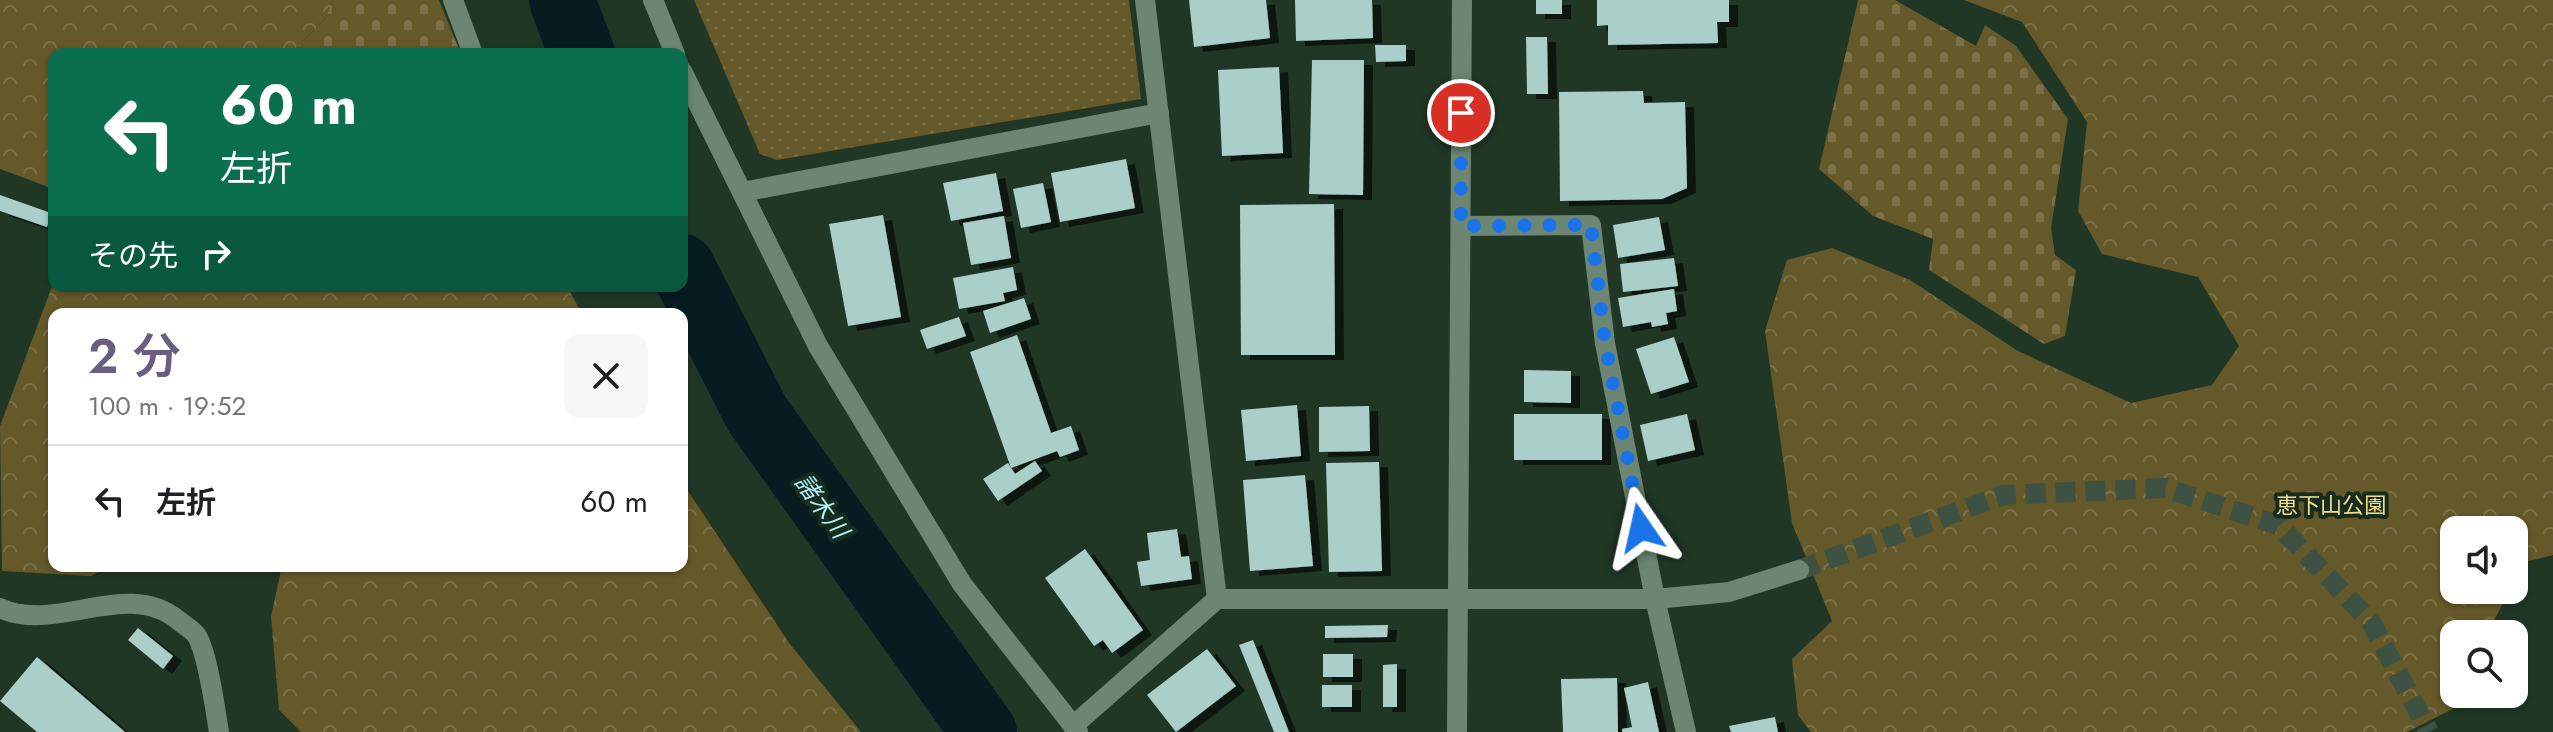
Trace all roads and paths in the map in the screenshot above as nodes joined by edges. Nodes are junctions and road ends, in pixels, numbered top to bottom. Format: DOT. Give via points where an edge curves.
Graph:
graph roads {
  1 [pos="453,0"];
  2 [pos="653,0"];
  3 [pos="1145,0"];
  4 [pos="1462,0"];
  5 [pos="471,48"];
  6 [pos="673,48"];
  7 [pos="688,83"];
  8 [pos="1159,113"];
  9 [pos="742,192"];
  10 [pos="1461,226"];
  11 [pos="1799,570"];
  12 [pos="1217,599"];
  13 [pos="1655,599"];
  14 [pos="1459,600"];
  15 [pos="0,608"];
  16 [pos="1075,729"];
  17 [pos="219,732"];
  18 [pos="1457,732"];
  19 [pos="1686,732"];
  1 -- 5 [label="street"];
  2 -- 6 [label="street"];
  3 -- 8 [label="street"];
  4 -- 10 [label="street"];
  7 -- 9 [label="street"];
  8 -- 9 [label="street"];
  8 -- 12 [label="street"];
  9 -- 16 [label="street" via="818,346 962,584"];
  10 -- 13 [label="street" via="1591,225 1605,343"];
  10 -- 14 [label="street"];
  11 -- 13 [label="street" via="1729,592"];
  12 -- 14 [label="street"];
  12 -- 16 [label="street"];
  13 -- 14 [label="street"];
  13 -- 19 [label="street"];
  14 -- 18 [label="street"];
  15 -- 17 [label="street" via="14,615 64,614 122,602 166,610 197,635"];
}
